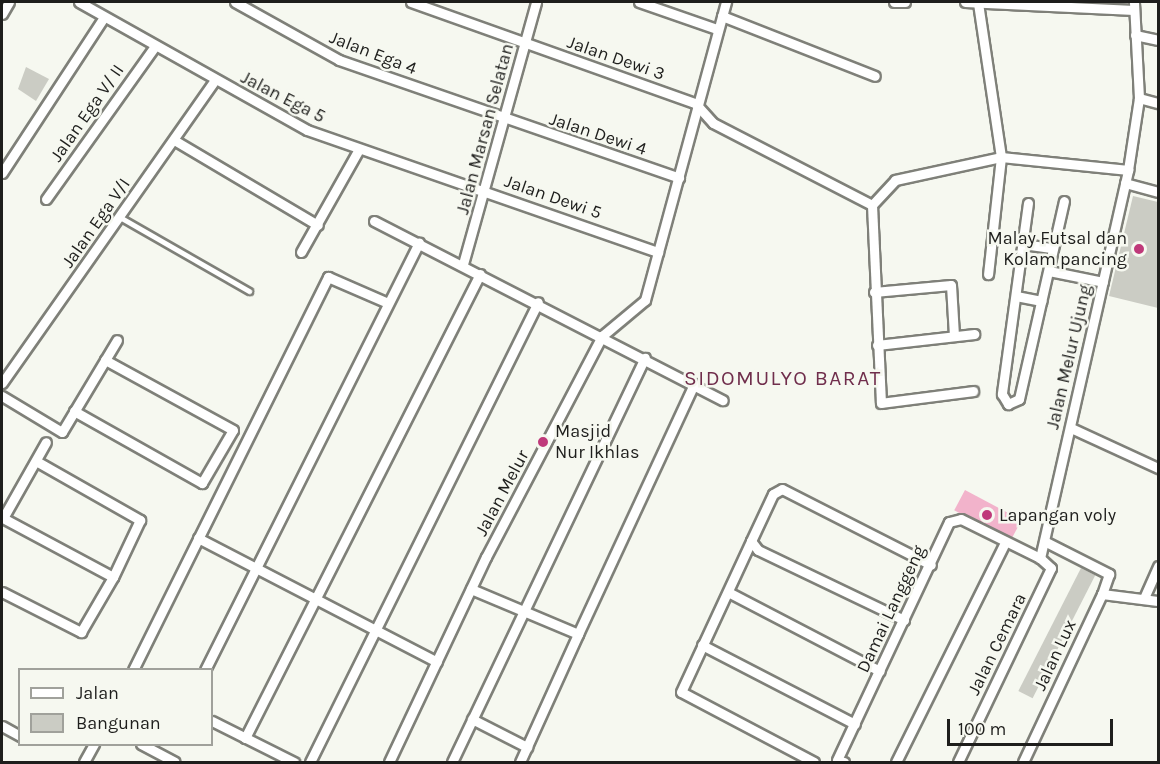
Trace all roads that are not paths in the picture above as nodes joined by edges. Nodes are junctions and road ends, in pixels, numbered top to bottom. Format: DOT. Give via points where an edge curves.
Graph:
graph roads {
  1 [pos="9,2"];
  2 [pos="79,2"];
  3 [pos="235,2"];
  4 [pos="411,2"];
  5 [pos="536,2"];
  6 [pos="639,2"];
  7 [pos="726,2"];
  8 [pos="894,2"];
  9 [pos="905,2"];
  10 [pos="965,2"];
  11 [pos="978,3"];
  12 [pos="1134,6"];
  13 [pos="2,14"];
  14 [pos="722,16"];
  15 [pos="104,18"];
  16 [pos="717,28"];
  17 [pos="1135,35"];
  18 [pos="1158,40"];
  19 [pos="525,43"];
  20 [pos="155,46"];
  21 [pos="875,76"];
  22 [pos="215,80"];
  23 [pos="1139,98"];
  24 [pos="695,103"];
  25 [pos="1158,103"];
  26 [pos="506,121"];
  27 [pos="174,140"];
  28 [pos="359,149"];
  29 [pos="1002,157"];
  30 [pos="1128,170"];
  31 [pos="2,173"];
  32 [pos="679,178"];
  33 [pos="1125,183"];
  34 [pos="486,191"];
  35 [pos="1158,192"];
  36 [pos="46,199"];
  37 [pos="1064,201"];
  38 [pos="1028,203"];
  39 [pos="872,205"];
  40 [pos="120,218"];
  41 [pos="374,221"];
  42 [pos="318,225"];
  43 [pos="419,243"];
  44 [pos="1023,244"];
  45 [pos="1053,248"];
  46 [pos="301,252"];
  47 [pos="658,252"];
  48 [pos="463,264"];
  49 [pos="1049,271"];
  50 [pos="480,274"];
  51 [pos="988,274"];
  52 [pos="1103,282"];
  53 [pos="249,291"];
  54 [pos="874,292"];
  55 [pos="1016,296"];
  56 [pos="1042,301"];
  57 [pos="538,302"];
  58 [pos="388,303"];
  59 [pos="974,334"];
  60 [pos="954,335"];
  61 [pos="602,336"];
  62 [pos="117,340"];
  63 [pos="877,345"];
  64 [pos="645,358"];
  65 [pos="105,360"];
  66 [pos="2,383"];
  67 [pos="694,384"];
  68 [pos="973,391"];
  69 [pos="2,396"];
  70 [pos="723,400"];
  71 [pos="74,411"];
  72 [pos="1071,428"];
  73 [pos="46,442"];
  74 [pos="36,461"];
  75 [pos="1158,468"];
  76 [pos="2,519"];
  77 [pos="198,538"];
  78 [pos="751,541"];
  79 [pos="1005,542"];
  80 [pos="1046,542"];
  81 [pos="1040,558"];
  82 [pos="931,565"];
  83 [pos="1158,566"];
  84 [pos="256,568"];
  85 [pos="113,577"];
  86 [pos="471,589"];
  87 [pos="2,592"];
  88 [pos="728,592"];
  89 [pos="1102,594"];
  90 [pos="1144,598"];
  91 [pos="317,600"];
  92 [pos="1158,601"];
  93 [pos="525,612"];
  94 [pos="904,620"];
  95 [pos="376,630"];
  96 [pos="578,634"];
  97 [pos="702,645"];
  98 [pos="437,662"];
  99 [pos="133,668"];
  100 [pos="206,668"];
  101 [pos="880,671"];
  102 [pos="472,719"];
  103 [pos="213,722"];
  104 [pos="855,724"];
  105 [pos="2,726"];
  106 [pos="18,735"];
  107 [pos="245,738"];
  108 [pos="93,746"];
  109 [pos="145,746"];
  110 [pos="527,747"];
  111 [pos="84,762"];
  112 [pos="175,762"];
  113 [pos="294,762"];
  114 [pos="310,762"];
  115 [pos="389,762"];
  116 [pos="452,762"];
  117 [pos="520,762"];
  118 [pos="814,762"];
  119 [pos="838,762"];
  120 [pos="896,762"];
  121 [pos="958,762"];
  122 [pos="1023,762"];
  1 -- 13 [label="street"];
  2 -- 15 [label="street, Jalan Ega 5"];
  3 -- 26 [label="street, Jalan Ega 4" via="339,60"];
  4 -- 19 [label="street, Jalan Dewi 3"];
  5 -- 19 [label="street, Jalan Marsan Selatan"];
  6 -- 16 [label="street"];
  7 -- 14 [label="street, Jalan Melur"];
  8 -- 9 [label="street"];
  10 -- 11 [label="street"];
  11 -- 12 [label="street"];
  11 -- 29 [label="street"];
  12 -- 17 [label="street, Jalan Melur Ujung"];
  14 -- 16 [label="street, Jalan Melur"];
  14 -- 21 [label="street"];
  15 -- 20 [label="street, Jalan Ega 5"];
  15 -- 31 [label="street"];
  16 -- 24 [label="street, Jalan Melur"];
  17 -- 18 [label="street"];
  17 -- 23 [label="street, Jalan Melur Ujung"];
  19 -- 24 [label="street, Jalan Dewi 3"];
  19 -- 26 [label="street, Jalan Marsan Selatan"];
  20 -- 22 [label="street, Jalan Ega 5"];
  20 -- 36 [label="street, Jalan Ega V/ II"];
  22 -- 27 [label="street, Jalan Ega V/I"];
  22 -- 28 [label="street, Jalan Ega 5" via="291,122"];
  23 -- 25 [label="street"];
  23 -- 30 [label="street, Jalan Melur Ujung"];
  24 -- 32 [label="street, Jalan Melur"];
  24 -- 39 [label="street" via="713,123"];
  26 -- 32 [label="street, Jalan Dewi 4"];
  26 -- 34 [label="street, Jalan Marsan Selatan"];
  27 -- 40 [label="street, Jalan Ega V/I"];
  27 -- 42 [label="street"];
  28 -- 34 [label="street, Jalan Ega 5"];
  28 -- 42 [label="street"];
  29 -- 30 [label="street"];
  29 -- 39 [label="street" via="895,180"];
  29 -- 51 [label="street"];
  30 -- 33 [label="street, Jalan Melur Ujung"];
  32 -- 47 [label="street, Jalan Melur"];
  33 -- 35 [label="street"];
  33 -- 52 [label="street, Jalan Melur Ujung"];
  34 -- 47 [label="street, Jalan Dewi 5"];
  34 -- 48 [label="street, Jalan Marsan Selatan"];
  37 -- 45 [label="street"];
  38 -- 44 [label="street"];
  39 -- 54 [label="street"];
  40 -- 53 [label="lane"];
  40 -- 66 [label="street, Jalan Ega V/I"];
  41 -- 43 [label="street"];
  42 -- 46 [label="street"];
  43 -- 48 [label="street"];
  43 -- 58 [label="street"];
  44 -- 45 [label="street"];
  44 -- 55 [label="street"];
  45 -- 49 [label="street"];
  47 -- 61 [label="street, Jalan Melur" via="645,300"];
  48 -- 50 [label="street"];
  49 -- 52 [label="street"];
  49 -- 56 [label="street"];
  50 -- 57 [label="street"];
  50 -- 91 [label="street"];
  52 -- 72 [label="street, Jalan Melur Ujung"];
  54 -- 60 [label="street" via="951,285"];
  54 -- 63 [label="street"];
  55 -- 56 [label="street"];
  55 -- 56 [label="street" via="1002,394 1008,404 1019,399"];
  57 -- 61 [label="street"];
  57 -- 95 [label="street"];
  58 -- 77 [label="street" via="328,277"];
  58 -- 84 [label="street"];
  59 -- 60 [label="street"];
  60 -- 63 [label="street"];
  61 -- 64 [label="street"];
  61 -- 86 [label="street, Jalan Melur"];
  62 -- 65 [label="street"];
  63 -- 68 [label="street" via="881,403"];
  64 -- 67 [label="street"];
  64 -- 93 [label="street"];
  65 -- 71 [label="street"];
  65 -- 71 [label="street" via="233,430 213,465 202,483"];
  67 -- 70 [label="street"];
  67 -- 96 [label="street"];
  69 -- 71 [label="street" via="62,432"];
  72 -- 75 [label="street"];
  72 -- 80 [label="street, Jalan Melur Ujung"];
  73 -- 74 [label="street"];
  74 -- 76 [label="street"];
  74 -- 85 [label="street" via="140,520"];
  76 -- 85 [label="street"];
  77 -- 84 [label="street"];
  77 -- 99 [label="street"];
  78 -- 82 [label="street" via="773,494 782,489"];
  78 -- 88 [label="street"];
  78 -- 94 [label="street" via="758,550"];
  79 -- 81 [label="street, Damai Langgeng"];
  79 -- 82 [label="street, Damai Langgeng" via="954,518"];
  79 -- 120 [label="street"];
  80 -- 81 [label="street"];
  80 -- 89 [label="street" via="1109,574"];
  81 -- 121 [label="street, Jalan Cemara" via="1051,568"];
  82 -- 94 [label="street, Damai Langgeng"];
  83 -- 90 [label="street"];
  84 -- 91 [label="street"];
  84 -- 100 [label="street"];
  85 -- 87 [label="street" via="81,632"];
  86 -- 93 [label="street"];
  86 -- 98 [label="street, Jalan Melur"];
  88 -- 97 [label="street"];
  88 -- 101 [label="street"];
  89 -- 90 [label="street"];
  89 -- 122 [label="street, Jalan Lux"];
  90 -- 92 [label="street"];
  91 -- 95 [label="street"];
  91 -- 107 [label="street"];
  93 -- 96 [label="street"];
  93 -- 102 [label="street"];
  94 -- 101 [label="street, Damai Langgeng"];
  95 -- 98 [label="street"];
  95 -- 114 [label="street"];
  96 -- 110 [label="street"];
  97 -- 104 [label="street"];
  97 -- 118 [label="street" via="681,692"];
  98 -- 115 [label="street, Jalan Melur"];
  101 -- 104 [label="street, Damai Langgeng"];
  102 -- 110 [label="street"];
  102 -- 116 [label="street"];
  103 -- 107 [label="street"];
  104 -- 119 [label="street, Damai Langgeng"];
  105 -- 106 [label="street"];
  107 -- 113 [label="street"];
  108 -- 111 [label="street"];
  109 -- 112 [label="street"];
  110 -- 117 [label="street"];
}
